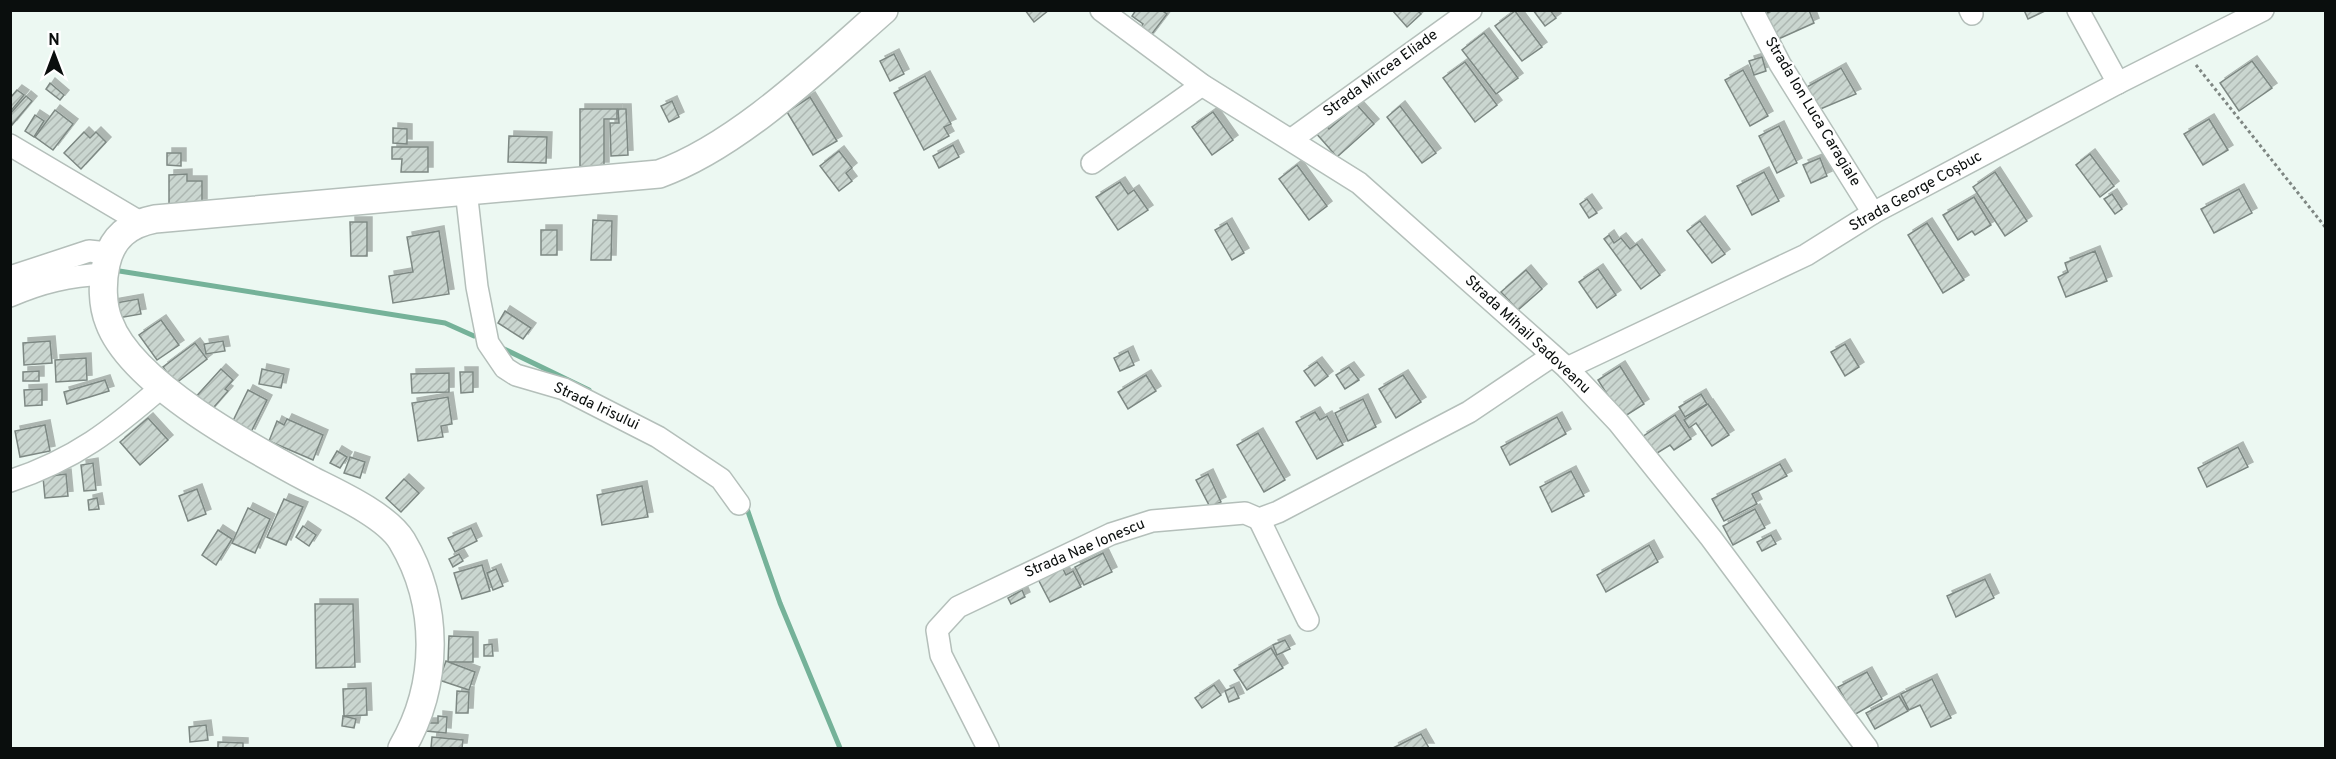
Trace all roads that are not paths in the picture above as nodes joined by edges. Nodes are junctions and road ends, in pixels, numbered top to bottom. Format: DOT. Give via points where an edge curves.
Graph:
graph roads {
  1 [pos="884,10"];
  2 [pos="1101,10"];
  3 [pos="1471,10"];
  4 [pos="1752,10"];
  5 [pos="2078,10"];
  6 [pos="2263,10"];
  7 [pos="2118,83"];
  8 [pos="1202,85"];
  9 [pos="1292,140"];
  10 [pos="10,145"];
  11 [pos="1092,163"];
  12 [pos="466,190"];
  13 [pos="1873,213"];
  14 [pos="140,222"];
  15 [pos="106,264"];
  16 [pos="10,277"];
  17 [pos="10,296"];
  18 [pos="1559,362"];
  19 [pos="163,386"];
  20 [pos="10,481"];
  21 [pos="739,504"];
  22 [pos="1259,519"];
  23 [pos="1308,620"];
  24 [pos="402,748"];
  25 [pos="988,748"];
  26 [pos="1867,748"];
  1 -- 12 [label="main road" via="802,81 686,165 658,174"];
  2 -- 8 [label="street, Strada Mihail Sadoveanu"];
  3 -- 9 [label="street, Strada Mircea Eliade"];
  4 -- 13 [label="street, Strada Ion Luca Caragiale" via="1780,64"];
  5 -- 7 [label="street"];
  6 -- 7 [label="street, Strada George Coșbuc"];
  7 -- 13 [label="street, Strada George Coșbuc"];
  8 -- 9 [label="street, Strada Mihail Sadoveanu"];
  8 -- 11 [label="street"];
  9 -- 18 [label="street, Strada Mihail Sadoveanu" via="1375,196"];
  10 -- 14 [label="street"];
  12 -- 14 [label="main road"];
  12 -- 21 [label="street, Strada Irisului" via="488,343 505,368 564,389 658,437 721,479"];
  13 -- 18 [label="street, Strada George Coșbuc" via="1806,255"];
  14 -- 15 [label="main road" via="121,233"];
  15 -- 16 [label="street" via="89,251"];
  15 -- 17 [label="street"];
  15 -- 19 [label="main road" via="105,305 109,322 124,349"];
  18 -- 22 [label="street"];
  18 -- 26 [label="street, Strada Mihail Sadoveanu" via="1618,422 1711,538"];
  19 -- 20 [label="street" via="107,434 38,472"];
  19 -- 24 [label="main road" via="242,444 356,503 401,540 427,609 431,647 425,692 415,726"];
  22 -- 23 [label="street"];
  22 -- 25 [label="street, Strada Nae Ionescu" via="1245,513 1152,521 1111,534 958,607 937,630 941,656"];
}
